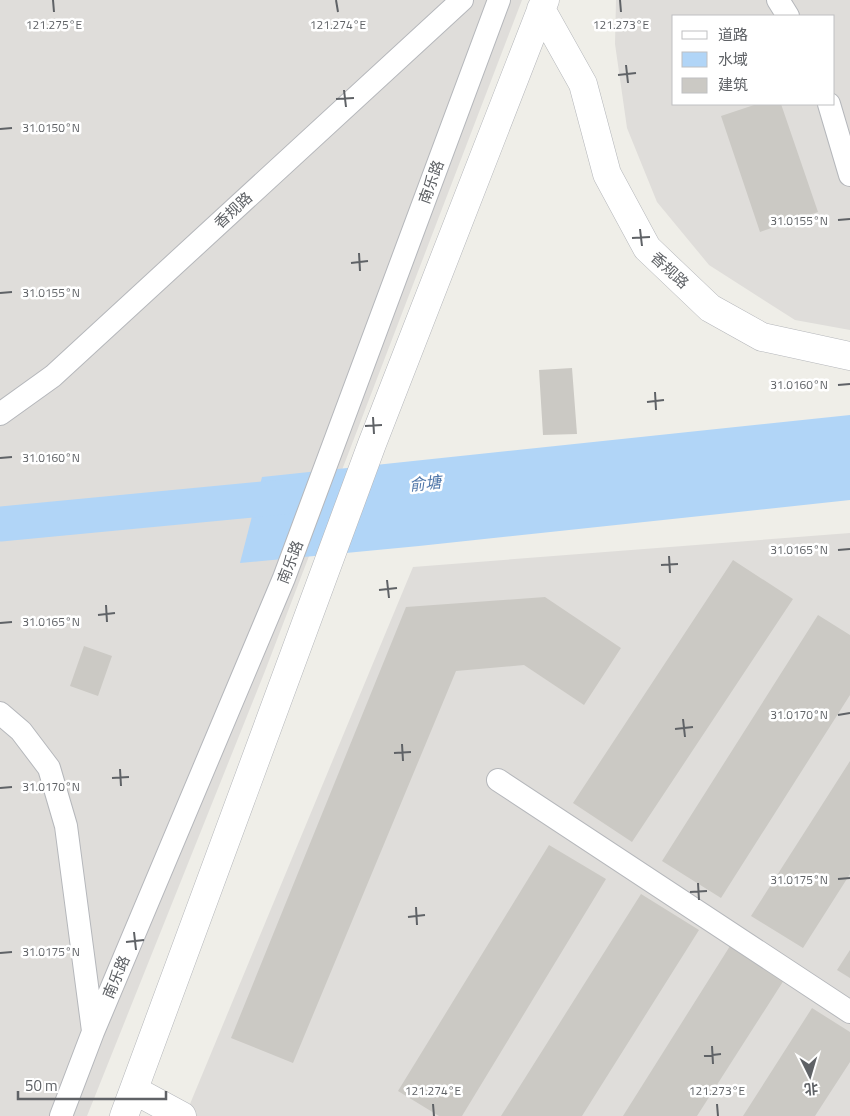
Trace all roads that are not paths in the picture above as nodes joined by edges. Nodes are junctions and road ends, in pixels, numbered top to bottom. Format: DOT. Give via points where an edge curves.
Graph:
graph roads {
  1 [pos="462,0"];
  2 [pos="499,0"];
  3 [pos="778,0"];
  4 [pos="543,5"];
  5 [pos="787,15"];
  6 [pos="829,105"];
  7 [pos="850,175"];
  8 [pos="850,356"];
  9 [pos="0,414"];
  10 [pos="0,713"];
  11 [pos="498,780"];
  12 [pos="850,1012"];
  13 [pos="93,1032"];
  14 [pos="134,1090"];
  15 [pos="61,1116"];
  16 [pos="124,1116"];
  17 [pos="182,1116"];
  1 -- 9 [label="street, 香规路" via="53,376"];
  2 -- 13 [label="street, 南乐路" via="284,578"];
  3 -- 5 [label="street"];
  4 -- 8 [label="street, 香规路" via="583,84 607,174 647,248 710,308 762,337"];
  4 -- 14 [label="street" via="372,444"];
  6 -- 7 [label="street"];
  10 -- 13 [label="street" via="21,731 49,768 66,826"];
  11 -- 12 [label="street"];
  13 -- 15 [label="street, 南乐路"];
  14 -- 16 [label="street"];
  14 -- 17 [label="street"];
}
